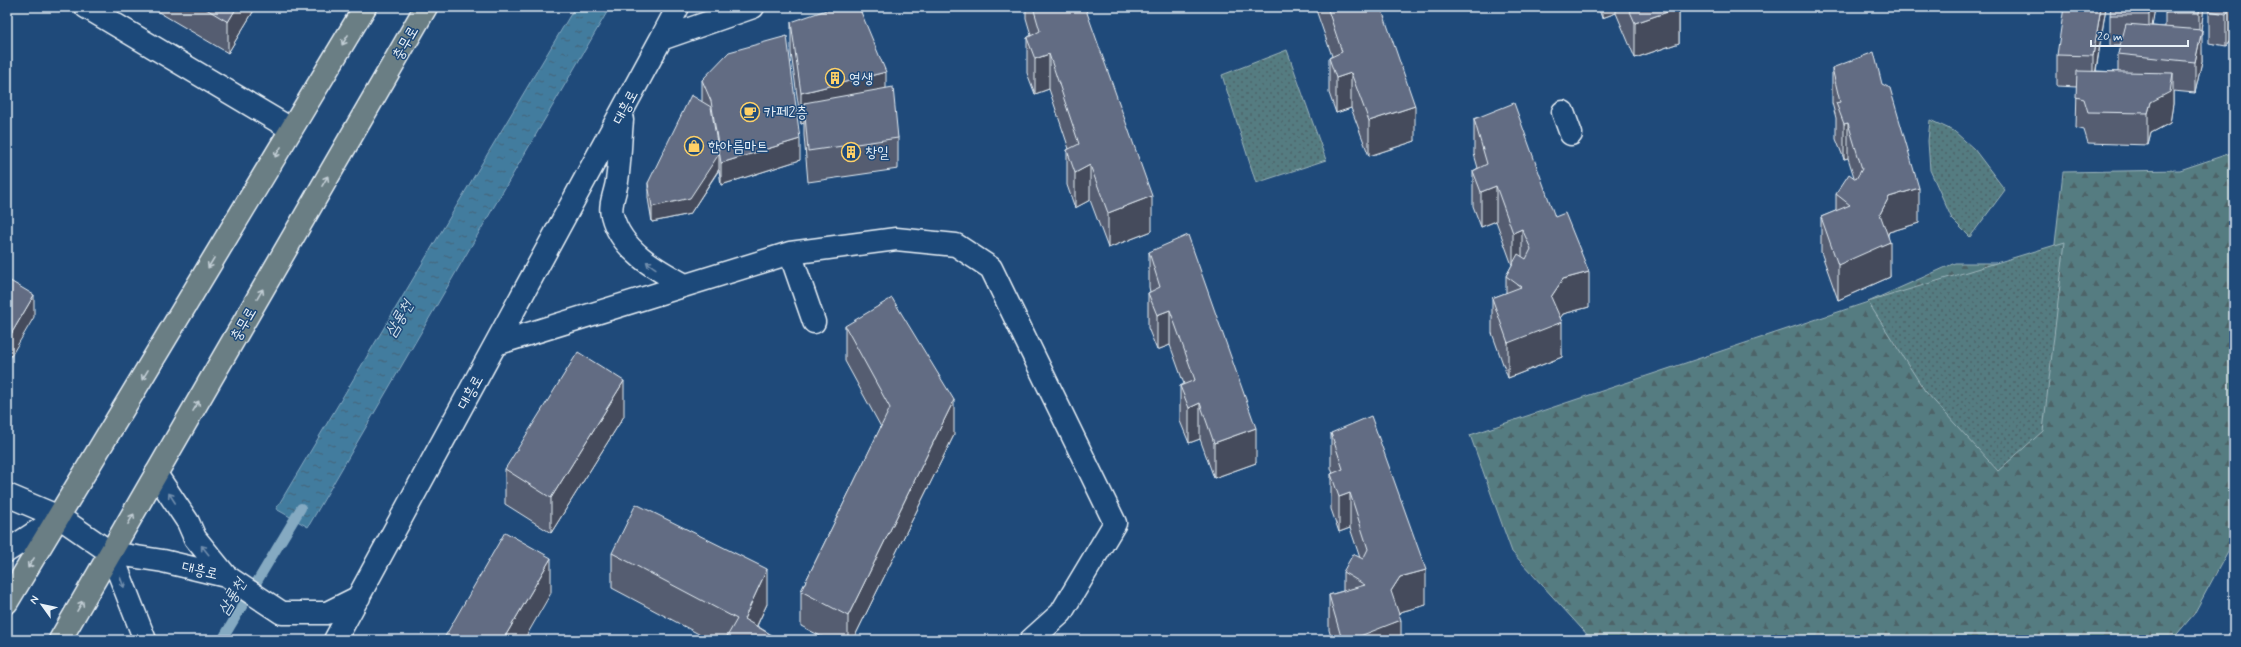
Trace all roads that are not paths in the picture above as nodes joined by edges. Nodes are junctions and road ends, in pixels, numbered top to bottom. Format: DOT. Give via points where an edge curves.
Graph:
graph roads {
  1 [pos="86,7"];
  2 [pos="365,7"];
  3 [pos="426,7"];
  4 [pos="678,7"];
  5 [pos="753,7"];
  6 [pos="661,39"];
  7 [pos="623,111"];
  8 [pos="1563,112"];
  9 [pos="292,129"];
  10 [pos="1571,134"];
  11 [pos="790,253"];
  12 [pos="685,285"];
  13 [pos="814,322"];
  14 [pos="496,344"];
  15 [pos="156,474"];
  16 [pos="7,495"];
  17 [pos="59,518"];
  18 [pos="7,551"];
  19 [pos="111,553"];
  20 [pos="226,576"];
  21 [pos="359,597"];
  22 [pos="7,602"];
  23 [pos="60,640"];
  24 [pos="145,640"];
  25 [pos="335,640"];
  26 [pos="1031,640"];
  1 -- 9 [label="street"];
  2 -- 9 [label="main road, one-way"];
  15 -- 3 [label="main road, 충무로, one-way"];
  4 -- 6 [label="street, 대흥로"];
  5 -- 6 [label="street"];
  6 -- 7 [label="street, 대흥로"];
  12 -- 7 [label="street, one-way" via="662,273 636,254 619,234 611,213 617,181"];
  7 -- 14 [label="street, 대흥로"];
  8 -- 10 [label="street"];
  9 -- 17 [label="main road, one-way"];
  11 -- 12 [label="street"];
  11 -- 13 [label="street"];
  11 -- 26 [label="street" via="896,239 956,245 991,268 1115,522 1061,613"];
  12 -- 14 [label="street"];
  14 -- 21 [label="street, 대흥로"];
  19 -- 15 [label="main road, 충무로, one-way"];
  20 -- 15 [label="street, one-way" via="195,538 188,522"];
  16 -- 17 [label="street"];
  17 -- 18 [label="street"];
  17 -- 19 [label="street"];
  17 -- 22 [label="main road, one-way"];
  19 -- 20 [label="street, 대흥로" via="163,561"];
  23 -- 19 [label="main road, 충무로, one-way"];
  19 -- 24 [label="street, one-way"];
  20 -- 21 [label="street, 대흥로" via="282,613 327,613"];
  21 -- 25 [label="street"];
}
